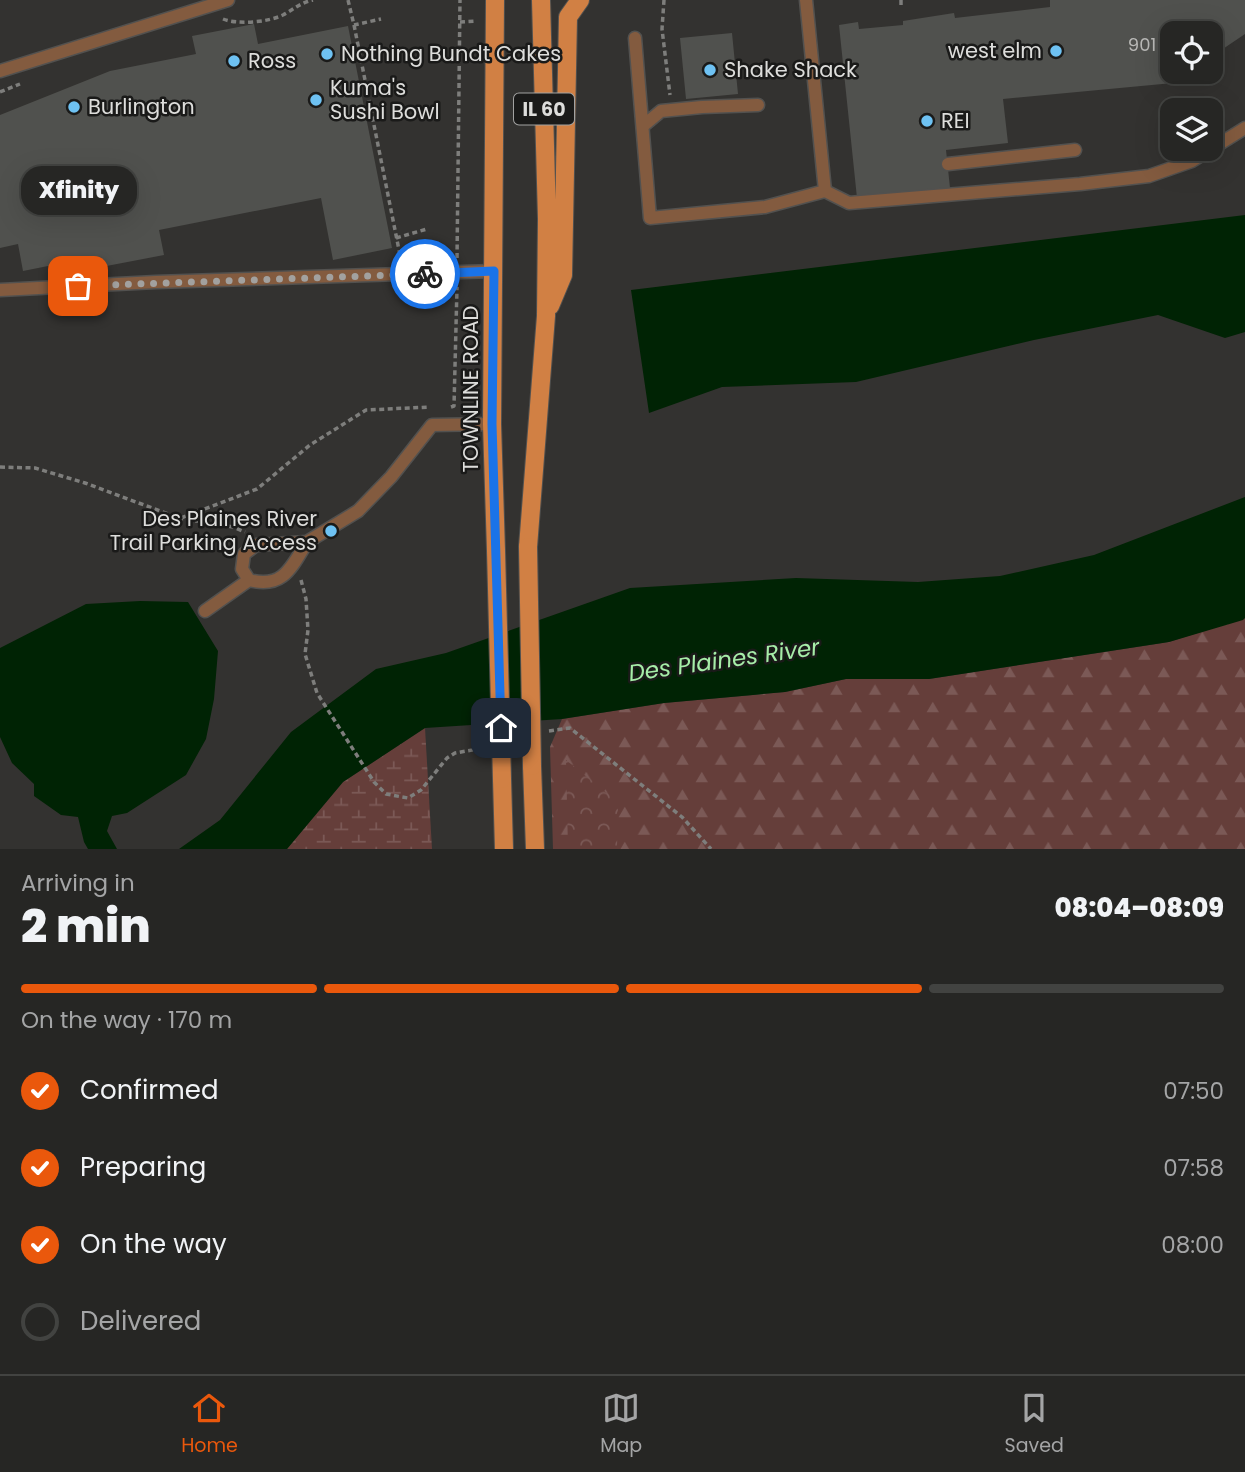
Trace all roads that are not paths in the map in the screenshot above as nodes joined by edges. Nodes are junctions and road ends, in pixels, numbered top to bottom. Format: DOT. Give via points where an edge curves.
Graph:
graph roads {
  1 [pos="228,0"];
  2 [pos="495,0"];
  3 [pos="541,0"];
  4 [pos="580,0"];
  5 [pos="806,0"];
  6 [pos="635,38"];
  7 [pos="0,71"];
  8 [pos="758,105"];
  9 [pos="643,126"];
  10 [pos="1245,128"];
  11 [pos="1075,149"];
  12 [pos="947,164"];
  13 [pos="825,191"];
  14 [pos="494,271"];
  15 [pos="0,290"];
  16 [pos="546,316"];
  17 [pos="492,424"];
  18 [pos="307,542"];
  19 [pos="249,580"];
  20 [pos="205,611"];
  21 [pos="504,849"];
  22 [pos="535,849"];
  1 -- 7 [label="lane"];
  2 -- 14 [label="main road, TOWNLINE ROAD / IL 60"];
  3 -- 16 [label="main road, IL 60"];
  4 -- 16 [label="main road" via="568,17 563,275"];
  5 -- 13 [label="lane"];
  6 -- 9 [label="lane"];
  8 -- 9 [label="lane" via="661,111"];
  9 -- 13 [label="lane" via="650,218 765,207"];
  10 -- 13 [label="lane" via="1192,161 1149,176 849,203"];
  11 -- 12 [label="lane"];
  14 -- 15 [label="lane"];
  14 -- 17 [label="main road, TOWNLINE ROAD / IL 60"];
  16 -- 22 [label="main road, IL 60, bridge" via="528,547"];
  17 -- 18 [label="lane" via="432,425 373,497"];
  17 -- 21 [label="main road, TOWNLINE ROAD / IL 60, bridge"];
  18 -- 19 [label="lane" via="275,582"];
  18 -- 19 [label="lane" via="256,545 244,554 242,569"];
  19 -- 20 [label="lane"];
}
